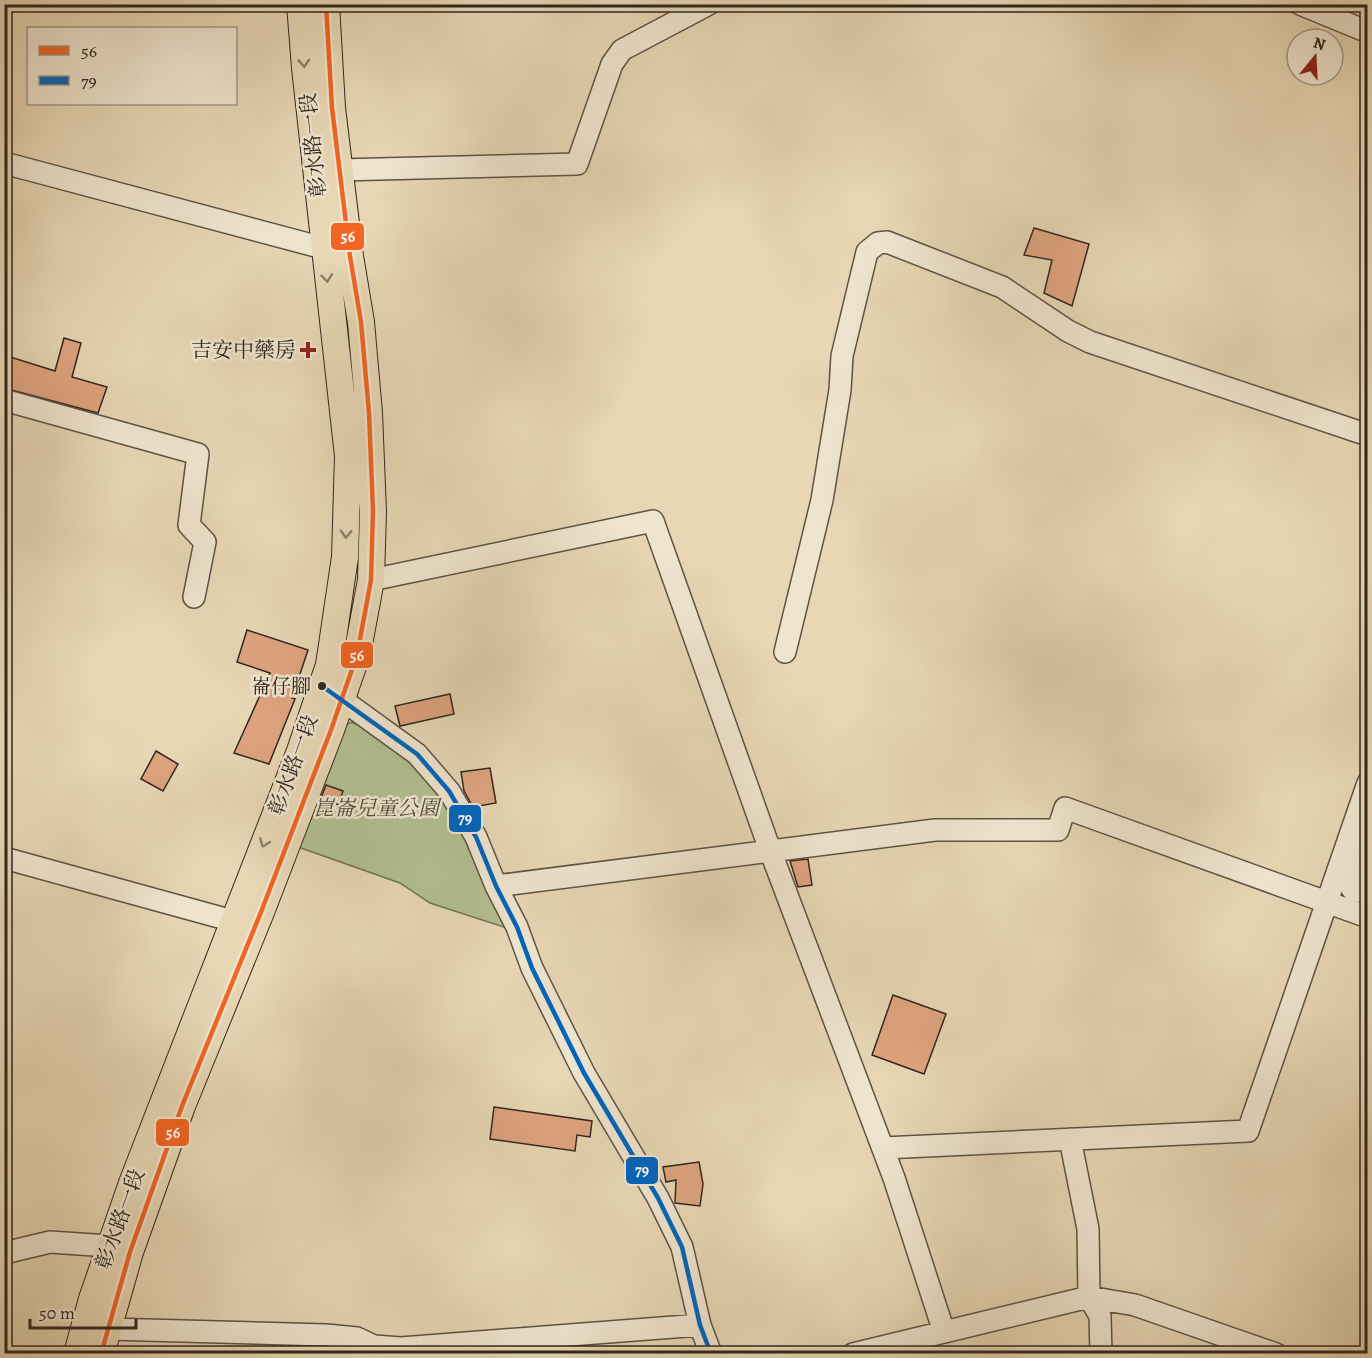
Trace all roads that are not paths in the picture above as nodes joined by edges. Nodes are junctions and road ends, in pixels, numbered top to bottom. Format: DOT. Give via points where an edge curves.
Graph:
graph roads {
  1 [pos="300,4"];
  2 [pos="326,4"];
  3 [pos="709,4"];
  4 [pos="1299,4"];
  5 [pos="1368,32"];
  6 [pos="4,163"];
  7 [pos="339,170"];
  8 [pos="324,247"];
  9 [pos="350,256"];
  10 [pos="4,400"];
  11 [pos="1368,435"];
  12 [pos="360,490"];
  13 [pos="371,580"];
  14 [pos="194,597"];
  15 [pos="785,652"];
  16 [pos="332,693"];
  17 [pos="1368,783"];
  18 [pos="1368,844"];
  19 [pos="770,850"];
  20 [pos="4,858"];
  21 [pos="496,886"];
  22 [pos="1351,888"];
  23 [pos="1328,903"];
  24 [pos="1368,916"];
  25 [pos="234,921"];
  26 [pos="1070,1139"];
  27 [pos="883,1148"];
  28 [pos="120,1249"];
  29 [pos="4,1253"];
  30 [pos="1089,1297"];
  31 [pos="97,1325"];
  32 [pos="700,1325"];
  33 [pos="944,1332"];
  34 [pos="374,1349"];
  35 [pos="77,1353"];
  36 [pos="101,1353"];
  37 [pos="711,1353"];
  38 [pos="853,1353"];
  39 [pos="1101,1353"];
  40 [pos="1276,1353"];
  1 -- 8 [label="main road, 彰水路一段, one-way"];
  2 -- 7 [label="main road, 彰水路一段"];
  3 -- 7 [label="street" via="621,50 612,64 577,164"];
  4 -- 5 [label="street"];
  6 -- 8 [label="street"];
  7 -- 9 [label="main road, 彰水路一段"];
  8 -- 9 [label="street"];
  8 -- 12 [label="main road, 彰水路一段, one-way" via="348,456"];
  9 -- 12 [label="main road, 彰水路一段" via="369,413"];
  10 -- 14 [label="street" via="198,454 189,525 205,542"];
  11 -- 15 [label="street" via="1090,342 1002,287 887,242 878,243 867,252 842,356 822,500"];
  12 -- 13 [label="main road, 彰水路一段"];
  12 -- 16 [label="main road, 彰水路一段, one-way" via="345,557 329,665"];
  13 -- 16 [label="main road, 彰水路一段" via="357,655"];
  13 -- 19 [label="street" via="653,521"];
  16 -- 21 [label="street" via="417,754 449,791 476,837"];
  16 -- 25 [label="main road, 彰水路一段, one-way" via="300,751"];
  16 -- 28 [label="main road, 彰水路一段" via="293,831"];
  17 -- 22 [label="street"];
  18 -- 22 [label="street"];
  19 -- 21 [label="street"];
  19 -- 23 [label="street" via="935,830 1058,830 1065,808"];
  19 -- 27 [label="street"];
  20 -- 25 [label="street"];
  21 -- 32 [label="street" via="584,1073 658,1198 682,1247"];
  22 -- 23 [label="street"];
  23 -- 24 [label="street"];
  23 -- 26 [label="street" via="1248,1131"];
  25 -- 28 [label="main road, 彰水路一段"];
  26 -- 27 [label="street"];
  26 -- 30 [label="street" via="1088,1229"];
  27 -- 33 [label="street"];
  28 -- 29 [label="street" via="50,1242"];
  28 -- 31 [label="main road, 彰水路一段"];
  30 -- 33 [label="street"];
  30 -- 39 [label="street" via="1100,1316"];
  30 -- 40 [label="street" via="1135,1305"];
  31 -- 34 [label="street" via="326,1335 357,1338"];
  31 -- 35 [label="main road, 彰水路一段"];
  31 -- 36 [label="main road, 彰水路一段"];
  32 -- 34 [label="street"];
  32 -- 37 [label="street"];
  33 -- 38 [label="street"];
}
